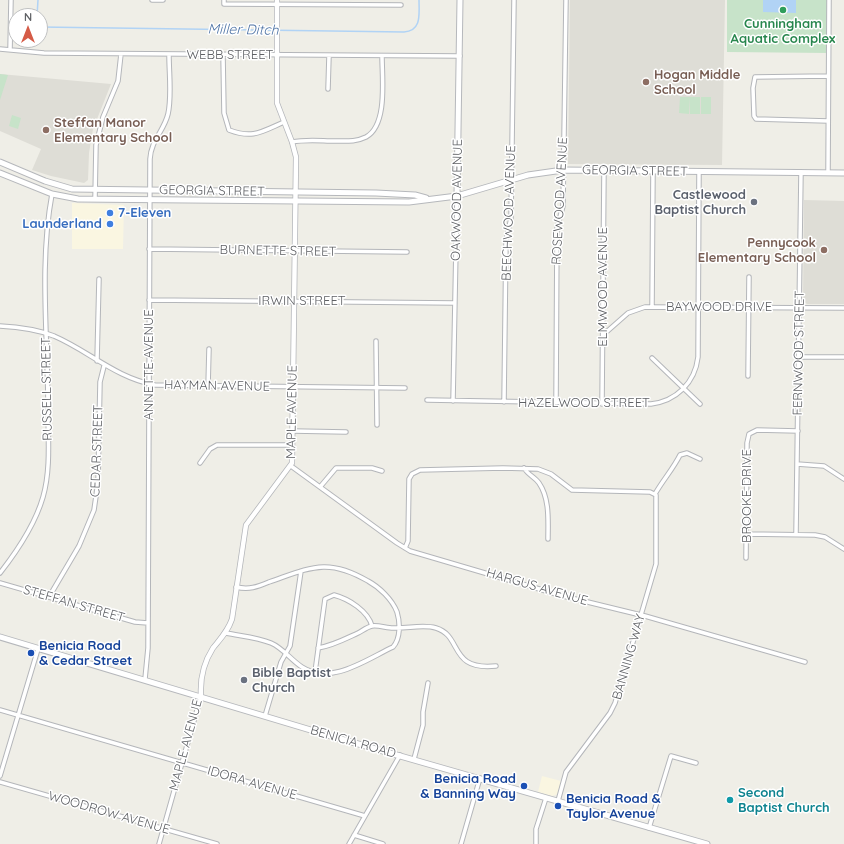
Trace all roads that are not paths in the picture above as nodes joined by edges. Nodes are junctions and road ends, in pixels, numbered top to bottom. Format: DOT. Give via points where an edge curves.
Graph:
graph roads {
  1 [pos="11,0"];
  2 [pos="152,0"];
  3 [pos="163,0"];
  4 [pos="330,0"];
  5 [pos="382,0"];
  6 [pos="460,0"];
  7 [pos="514,0"];
  8 [pos="566,0"];
  9 [pos="829,0"];
  10 [pos="224,2"];
  11 [pos="277,2"];
  12 [pos="330,5"];
  13 [pos="382,5"];
  14 [pos="401,5"];
  15 [pos="0,49"];
  16 [pos="10,50"];
  17 [pos="121,54"];
  18 [pos="169,55"];
  19 [pos="223,55"];
  20 [pos="277,56"];
  21 [pos="329,56"];
  22 [pos="382,56"];
  23 [pos="460,56"];
  24 [pos="828,76"];
  25 [pos="328,89"];
  26 [pos="828,121"];
  27 [pos="284,122"];
  28 [pos="292,142"];
  29 [pos="0,162"];
  30 [pos="563,170"];
  31 [pos="604,170"];
  32 [pos="653,171"];
  33 [pos="699,171"];
  34 [pos="801,172"];
  35 [pos="0,173"];
  36 [pos="828,173"];
  37 [pos="844,173"];
  38 [pos="512,180"];
  39 [pos="95,190"];
  40 [pos="150,190"];
  41 [pos="295,192"];
  42 [pos="52,194"];
  43 [pos="457,196"];
  44 [pos="95,199"];
  45 [pos="150,199"];
  46 [pos="429,199"];
  47 [pos="295,200"];
  48 [pos="149,250"];
  49 [pos="295,251"];
  50 [pos="407,252"];
  51 [pos="749,277"];
  52 [pos="99,279"];
  53 [pos="149,300"];
  54 [pos="294,301"];
  55 [pos="455,302"];
  56 [pos="652,307"];
  57 [pos="698,307"];
  58 [pos="749,307"];
  59 [pos="799,307"];
  60 [pos="844,308"];
  61 [pos="0,326"];
  62 [pos="46,334"];
  63 [pos="603,335"];
  64 [pos="376,341"];
  65 [pos="209,349"];
  66 [pos="798,357"];
  67 [pos="844,357"];
  68 [pos="652,358"];
  69 [pos="97,361"];
  70 [pos="104,366"];
  71 [pos="748,376"];
  72 [pos="149,384"];
  73 [pos="208,387"];
  74 [pos="293,387"];
  75 [pos="377,388"];
  76 [pos="405,388"];
  77 [pos="684,388"];
  78 [pos="427,400"];
  79 [pos="453,401"];
  80 [pos="504,402"];
  81 [pos="556,403"];
  82 [pos="602,404"];
  83 [pos="700,404"];
  84 [pos="377,425"];
  85 [pos="292,431"];
  86 [pos="798,431"];
  87 [pos="346,432"];
  88 [pos="292,445"];
  89 [pos="700,459"];
  90 [pos="200,463"];
  91 [pos="797,464"];
  92 [pos="291,466"];
  93 [pos="524,468"];
  94 [pos="382,471"];
  95 [pos="844,479"];
  96 [pos="320,487"];
  97 [pos="655,494"];
  98 [pos="747,534"];
  99 [pos="796,534"];
  100 [pos="548,539"];
  101 [pos="405,548"];
  102 [pos="844,549"];
  103 [pos="746,558"];
  104 [pos="302,571"];
  105 [pos="0,573"];
  106 [pos="0,583"];
  107 [pos="236,587"];
  108 [pos="49,597"];
  109 [pos="640,616"];
  110 [pos="148,623"];
  111 [pos="372,626"];
  112 [pos="399,628"];
  113 [pos="226,633"];
  114 [pos="0,637"];
  115 [pos="318,648"];
  116 [pos="38,649"];
  117 [pos="286,654"];
  118 [pos="805,662"];
  119 [pos="496,666"];
  120 [pos="315,672"];
  121 [pos="145,679"];
  122 [pos="428,683"];
  123 [pos="201,696"];
  124 [pos="0,710"];
  125 [pos="18,715"];
  126 [pos="265,716"];
  127 [pos="400,755"];
  128 [pos="414,759"];
  129 [pos="182,763"];
  130 [pos="696,763"];
  131 [pos="0,776"];
  132 [pos="480,778"];
  133 [pos="0,782"];
  134 [pos="546,798"];
  135 [pos="558,801"];
  136 [pos="365,816"];
  137 [pos="163,828"];
  138 [pos="649,828"];
  139 [pos="354,835"];
  140 [pos="158,844"];
  141 [pos="217,844"];
  142 [pos="349,844"];
  143 [pos="383,844"];
  144 [pos="461,844"];
  145 [pos="536,844"];
  146 [pos="707,844"];
  1 -- 16 [label="street"];
  2 -- 3 [label="street"];
  4 -- 12 [label="street"];
  5 -- 13 [label="street"];
  6 -- 23 [label="main road, OAKWOOD AVENUE"];
  7 -- 38 [label="street, BEECHWOOD AVENUE"];
  8 -- 30 [label="street, ROSEWOOD AVENUE"];
  9 -- 24 [label="street"];
  10 -- 11 [label="street"];
  11 -- 12 [label="street"];
  11 -- 20 [label="street, MAPLE AVENUE"];
  12 -- 13 [label="street"];
  13 -- 14 [label="street"];
  15 -- 16 [label="street, WEBB STREET"];
  16 -- 17 [label="street, WEBB STREET"];
  17 -- 18 [label="street, WEBB STREET"];
  17 -- 39 [label="street" via="118,81 103,117 96,145"];
  18 -- 19 [label="street, WEBB STREET"];
  18 -- 40 [label="street, ANNETTE AVENUE" via="168,114 150,150"];
  19 -- 20 [label="street, WEBB STREET"];
  19 -- 27 [label="street" via="224,113 229,130 251,135"];
  20 -- 21 [label="street, WEBB STREET"];
  20 -- 27 [label="street, MAPLE AVENUE" via="277,103"];
  21 -- 22 [label="street, WEBB STREET"];
  21 -- 25 [label="street"];
  22 -- 23 [label="street, WEBB STREET"];
  22 -- 28 [label="street" via="382,108 379,122 372,132 354,141"];
  23 -- 43 [label="main road, OAKWOOD AVENUE"];
  24 -- 26 [label="street"];
  24 -- 26 [label="street" via="755,77 752,88 756,119"];
  26 -- 36 [label="street"];
  27 -- 28 [label="street, MAPLE AVENUE"];
  28 -- 41 [label="street, MAPLE AVENUE" via="296,157"];
  29 -- 39 [label="main road, GEORGIA STREET" via="56,185"];
  30 -- 31 [label="main road, GEORGIA STREET"];
  30 -- 38 [label="main road, GEORGIA STREET" via="540,172"];
  30 -- 81 [label="street, ROSEWOOD AVENUE" via="563,206 557,228"];
  31 -- 32 [label="main road, GEORGIA STREET"];
  31 -- 63 [label="street, ELMWOOD AVENUE"];
  32 -- 33 [label="main road, GEORGIA STREET"];
  32 -- 56 [label="street"];
  33 -- 34 [label="main road, GEORGIA STREET"];
  33 -- 57 [label="street, HAZELWOOD STREET"];
  34 -- 36 [label="main road, GEORGIA STREET"];
  34 -- 59 [label="street, FERNWOOD STREET"];
  35 -- 42 [label="main road, GEORGIA STREET"];
  36 -- 37 [label="main road, GEORGIA STREET"];
  38 -- 43 [label="main road, GEORGIA STREET"];
  38 -- 80 [label="street, BEECHWOOD AVENUE" via="511,218 506,240"];
  39 -- 40 [label="main road, GEORGIA STREET"];
  39 -- 44 [label="street"];
  40 -- 41 [label="main road, GEORGIA STREET"];
  40 -- 45 [label="street, ANNETTE AVENUE"];
  41 -- 46 [label="main road, GEORGIA STREET" via="415,195"];
  41 -- 47 [label="street, MAPLE AVENUE"];
  42 -- 44 [label="main road, GEORGIA STREET"];
  42 -- 62 [label="street, RUSSELL STREET" via="47,239"];
  43 -- 46 [label="main road, GEORGIA STREET"];
  43 -- 55 [label="street, OAKWOOD AVENUE"];
  44 -- 45 [label="main road, GEORGIA STREET"];
  45 -- 47 [label="main road, GEORGIA STREET"];
  45 -- 48 [label="street, ANNETTE AVENUE"];
  46 -- 47 [label="main road, GEORGIA STREET" via="409,202"];
  47 -- 49 [label="street, MAPLE AVENUE"];
  48 -- 49 [label="street, BURNETTE STREET"];
  48 -- 53 [label="street, ANNETTE AVENUE"];
  49 -- 50 [label="street, BURNETTE STREET"];
  49 -- 54 [label="street, MAPLE AVENUE"];
  51 -- 58 [label="street"];
  52 -- 69 [label="street"];
  53 -- 54 [label="street, IRWIN STREET"];
  53 -- 72 [label="street, ANNETTE AVENUE"];
  54 -- 55 [label="street, IRWIN STREET"];
  54 -- 74 [label="street, MAPLE AVENUE"];
  55 -- 79 [label="street, OAKWOOD AVENUE"];
  56 -- 57 [label="street, BAYWOOD DRIVE"];
  56 -- 63 [label="street, BAYWOOD DRIVE" via="628,313"];
  57 -- 58 [label="street, BAYWOOD DRIVE"];
  57 -- 77 [label="street, HAZELWOOD STREET" via="697,367"];
  58 -- 59 [label="street, BAYWOOD DRIVE"];
  58 -- 71 [label="street"];
  59 -- 60 [label="street, BAYWOOD DRIVE"];
  59 -- 66 [label="street, FERNWOOD STREET"];
  61 -- 62 [label="street, HAYMAN AVENUE" via="21,327"];
  62 -- 69 [label="street, HAYMAN AVENUE"];
  62 -- 105 [label="street, RUSSELL STREET" via="49,452 46,486 26,537"];
  63 -- 82 [label="street, ELMWOOD AVENUE"];
  64 -- 75 [label="street"];
  65 -- 73 [label="street"];
  66 -- 67 [label="street"];
  66 -- 86 [label="street, FERNWOOD STREET"];
  68 -- 77 [label="street"];
  69 -- 70 [label="street, HAYMAN AVENUE"];
  70 -- 72 [label="street, HAYMAN AVENUE"];
  70 -- 108 [label="street, CEDAR STREET" via="100,382 98,482 94,510 79,546"];
  72 -- 73 [label="street, HAYMAN AVENUE"];
  72 -- 110 [label="street, ANNETTE AVENUE"];
  73 -- 74 [label="street, HAYMAN AVENUE"];
  74 -- 75 [label="street, HAYMAN AVENUE"];
  74 -- 85 [label="street, MAPLE AVENUE"];
  75 -- 76 [label="street, HAYMAN AVENUE"];
  75 -- 84 [label="street"];
  77 -- 82 [label="street, HAZELWOOD STREET" via="659,403"];
  77 -- 83 [label="street"];
  78 -- 79 [label="street, HAZELWOOD STREET"];
  79 -- 80 [label="street, HAZELWOOD STREET"];
  80 -- 81 [label="street, HAZELWOOD STREET"];
  81 -- 82 [label="street, HAZELWOOD STREET"];
  85 -- 87 [label="street"];
  85 -- 88 [label="street, MAPLE AVENUE"];
  86 -- 91 [label="street, FERNWOOD STREET"];
  86 -- 98 [label="street, BROOKE DRIVE" via="757,430 749,434"];
  88 -- 90 [label="street" via="218,445 210,449"];
  88 -- 92 [label="street, MAPLE AVENUE"];
  89 -- 97 [label="street" via="687,453 680,455"];
  91 -- 95 [label="street" via="824,466"];
  91 -- 99 [label="street, FERNWOOD STREET"];
  92 -- 96 [label="street, HARGUS AVENUE"];
  92 -- 107 [label="street, MAPLE AVENUE" via="246,525"];
  93 -- 97 [label="street" via="538,469 551,474 572,490"];
  93 -- 100 [label="street" via="539,482 544,495 548,510"];
  93 -- 101 [label="street" via="424,469 412,474 409,479 408,541"];
  94 -- 96 [label="street" via="372,468 336,468"];
  96 -- 101 [label="street, HARGUS AVENUE"];
  97 -- 109 [label="street, BANNING WAY" via="656,564"];
  98 -- 99 [label="street"];
  98 -- 103 [label="street, BROOKE DRIVE"];
  99 -- 102 [label="street" via="825,537"];
  101 -- 109 [label="street, HARGUS AVENUE" via="563,596"];
  104 -- 107 [label="street" via="251,589"];
  104 -- 112 [label="street" via="317,566 331,566 374,584 390,600 398,616"];
  104 -- 117 [label="street" via="290,646"];
  106 -- 108 [label="street, STEFFAN STREET"];
  107 -- 113 [label="street, MAPLE AVENUE" via="232,619"];
  108 -- 110 [label="street, STEFFAN STREET" via="135,622"];
  109 -- 118 [label="street, HARGUS AVENUE"];
  109 -- 135 [label="street, BANNING WAY" via="615,703 566,772"];
  110 -- 121 [label="street, ANNETTE AVENUE"];
  111 -- 112 [label="street"];
  111 -- 115 [label="street" via="340,642"];
  111 -- 115 [label="street" via="359,608 337,596 329,596 326,599"];
  112 -- 119 [label="street" via="427,627 440,630 452,640 464,660 480,666"];
  112 -- 120 [label="street" via="397,643 393,647 341,671 330,674"];
  113 -- 117 [label="street" via="272,643"];
  113 -- 123 [label="street, MAPLE AVENUE" via="206,661"];
  114 -- 116 [label="main road, BENICIA ROAD"];
  115 -- 120 [label="street"];
  116 -- 121 [label="main road, BENICIA ROAD"];
  116 -- 125 [label="street"];
  117 -- 120 [label="street" via="303,668"];
  117 -- 126 [label="street" via="281,662"];
  121 -- 123 [label="main road, BENICIA ROAD"];
  122 -- 128 [label="street" via="423,725"];
  123 -- 126 [label="main road, BENICIA ROAD"];
  123 -- 129 [label="street, MAPLE AVENUE"];
  124 -- 125 [label="street, IDORA AVENUE"];
  125 -- 129 [label="street, IDORA AVENUE"];
  125 -- 131 [label="street"];
  126 -- 127 [label="main road, BENICIA ROAD"];
  127 -- 128 [label="main road, BENICIA ROAD"];
  127 -- 136 [label="street"];
  128 -- 132 [label="main road, BENICIA ROAD"];
  129 -- 136 [label="street, IDORA AVENUE"];
  129 -- 137 [label="street, MAPLE AVENUE"];
  130 -- 138 [label="street" via="671,756"];
  132 -- 134 [label="main road, BENICIA ROAD"];
  132 -- 144 [label="street"];
  133 -- 137 [label="street, WOODROW AVENUE"];
  134 -- 135 [label="main road, BENICIA ROAD"];
  134 -- 145 [label="street" via="536,829"];
  135 -- 138 [label="main road, BENICIA ROAD"];
  136 -- 139 [label="street"];
  137 -- 140 [label="street, MAPLE AVENUE"];
  137 -- 141 [label="street, WOODROW AVENUE"];
  138 -- 146 [label="main road, BENICIA ROAD"];
  139 -- 142 [label="street"];
  139 -- 143 [label="street"];
}
